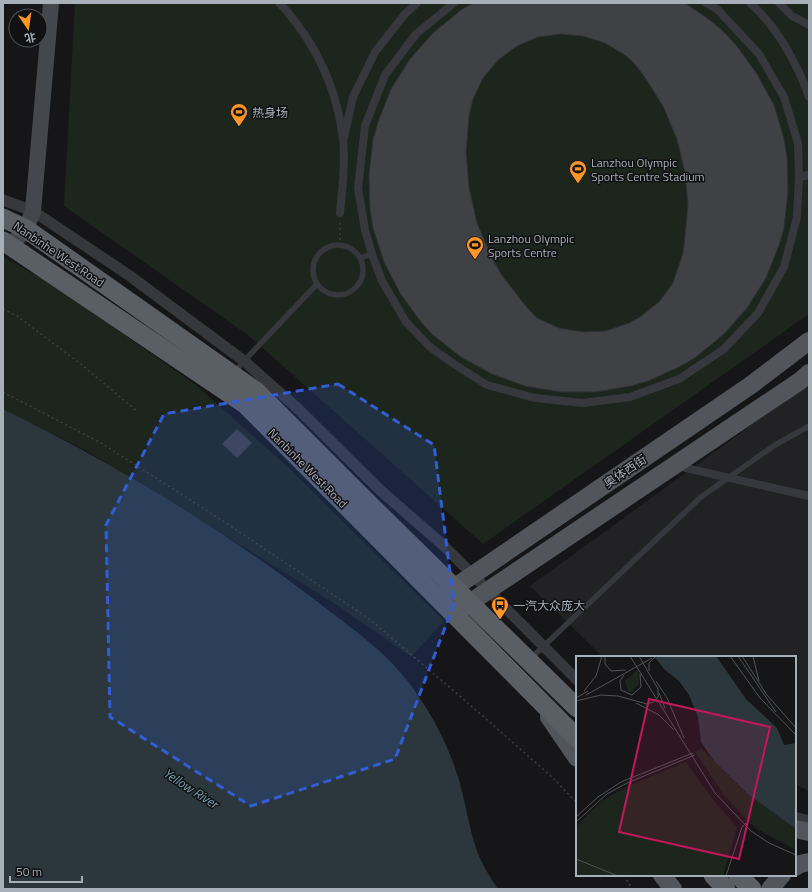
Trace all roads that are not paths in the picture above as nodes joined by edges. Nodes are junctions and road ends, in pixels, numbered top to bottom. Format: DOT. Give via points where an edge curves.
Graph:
graph roads {
  1 [pos="51,3"];
  2 [pos="279,3"];
  3 [pos="417,3"];
  4 [pos="454,3"];
  5 [pos="706,3"];
  6 [pos="750,3"];
  7 [pos="779,3"];
  8 [pos="809,25"];
  9 [pos="809,97"];
  10 [pos="343,140"];
  11 [pos="809,175"];
  12 [pos="800,177"];
  13 [pos="3,200"];
  14 [pos="33,211"];
  15 [pos="340,212"];
  16 [pos="3,218"];
  17 [pos="26,229"];
  18 [pos="7,243"];
  19 [pos="372,254"];
  20 [pos="360,258"];
  21 [pos="317,284"];
  22 [pos="809,341"];
  23 [pos="809,373"];
  24 [pos="231,378"];
  25 [pos="809,426"];
  26 [pos="674,466"];
  27 [pos="728,478"];
  28 [pos="809,496"];
  29 [pos="472,575"];
  30 [pos="454,587"];
  31 [pos="489,591"];
  32 [pos="438,599"];
  33 [pos="470,603"];
  34 [pos="453,614"];
  35 [pos="544,646"];
  36 [pos="528,660"];
  37 [pos="576,679"];
  38 [pos="534,695"];
  39 [pos="574,704"];
  40 [pos="576,737"];
  41 [pos="576,757"];
  42 [pos="796,817"];
  43 [pos="809,821"];
  44 [pos="796,829"];
  45 [pos="809,832"];
  46 [pos="809,862"];
  47 [pos="796,866"];
  48 [pos="663,876"];
  49 [pos="709,876"];
  50 [pos="713,876"];
  51 [pos="739,876"];
  52 [pos="781,876"];
  53 [pos="673,889"];
  54 [pos="717,889"];
  55 [pos="726,889"];
  56 [pos="752,889"];
  57 [pos="770,889"];
  1 -- 14 [label="main road"];
  2 -- 10 [label="street" via="308,40 326,71"];
  3 -- 10 [label="street" via="375,52 353,97"];
  4 -- 19 [label="street" via="416,34 385,75 365,126 358,188 364,230"];
  5 -- 12 [label="street" via="717,10 759,54 784,97 798,143"];
  6 -- 9 [label="street" via="760,11 782,42"];
  7 -- 8 [label="street" via="792,16"];
  10 -- 15 [label="street"];
  11 -- 12 [label="street"];
  12 -- 19 [label="street" via="797,217 784,267 758,313 724,349 679,379 630,397 583,403 534,398 487,385 430,347 406,322 382,281"];
  13 -- 14 [label="street, Nanbinhe West Road"];
  14 -- 17 [label="main road"];
  14 -- 24 [label="street, Nanbinhe West Road" via="130,276"];
  16 -- 17 [label="highway, Nanbinhe West Road"];
  17 -- 18 [label="main road"];
  17 -- 24 [label="highway, Nanbinhe West Road"];
  18 -- 24 [label="highway, Nanbinhe West Road"];
  19 -- 20 [label="lane"];
  20 -- 21 [label="lane" via="363,274 355,289 339,295 327,292"];
  20 -- 21 [label="lane" via="348,247 340,245 324,249 314,261 314,277"];
  21 -- 24 [label="lane"];
  22 -- 29 [label="main road, 奥体西街" via="751,385"];
  23 -- 26 [label="main road, 奥体西街"];
  24 -- 29 [label="street, Nanbinhe West Road" via="295,406 380,490 443,545"];
  24 -- 30 [label="highway, Nanbinhe West Road" via="256,391"];
  24 -- 32 [label="highway, Nanbinhe West Road" via="245,404"];
  25 -- 27 [label="lane" via="775,445"];
  26 -- 27 [label="street"];
  26 -- 31 [label="main road, 奥体西街"];
  27 -- 28 [label="street"];
  27 -- 35 [label="lane" via="701,497"];
  29 -- 30 [label="main road, 奥体西街"];
  29 -- 31 [label="street, Nanbinhe West Road"];
  30 -- 32 [label="main road, 奥体西街"];
  30 -- 33 [label="highway, Nanbinhe West Road"];
  31 -- 33 [label="main road, 奥体西街"];
  31 -- 35 [label="street, Nanbinhe West Road"];
  32 -- 34 [label="highway, Nanbinhe West Road"];
  33 -- 34 [label="main road, 奥体西街"];
  33 -- 36 [label="highway, Nanbinhe West Road"];
  34 -- 38 [label="highway, Nanbinhe West Road"];
  35 -- 36 [label="lane"];
  35 -- 37 [label="street, Nanbinhe West Road"];
  36 -- 39 [label="highway, Nanbinhe West Road"];
  38 -- 40 [label="highway, Nanbinhe West Road"];
  38 -- 41 [label="main road"];
  42 -- 43 [label="street"];
  44 -- 45 [label="main road"];
  46 -- 47 [label="main road"];
  48 -- 53 [label="main road"];
  49 -- 54 [label="main road"];
  50 -- 55 [label="highway"];
  51 -- 56 [label="highway"];
  52 -- 57 [label="main road"];
}
